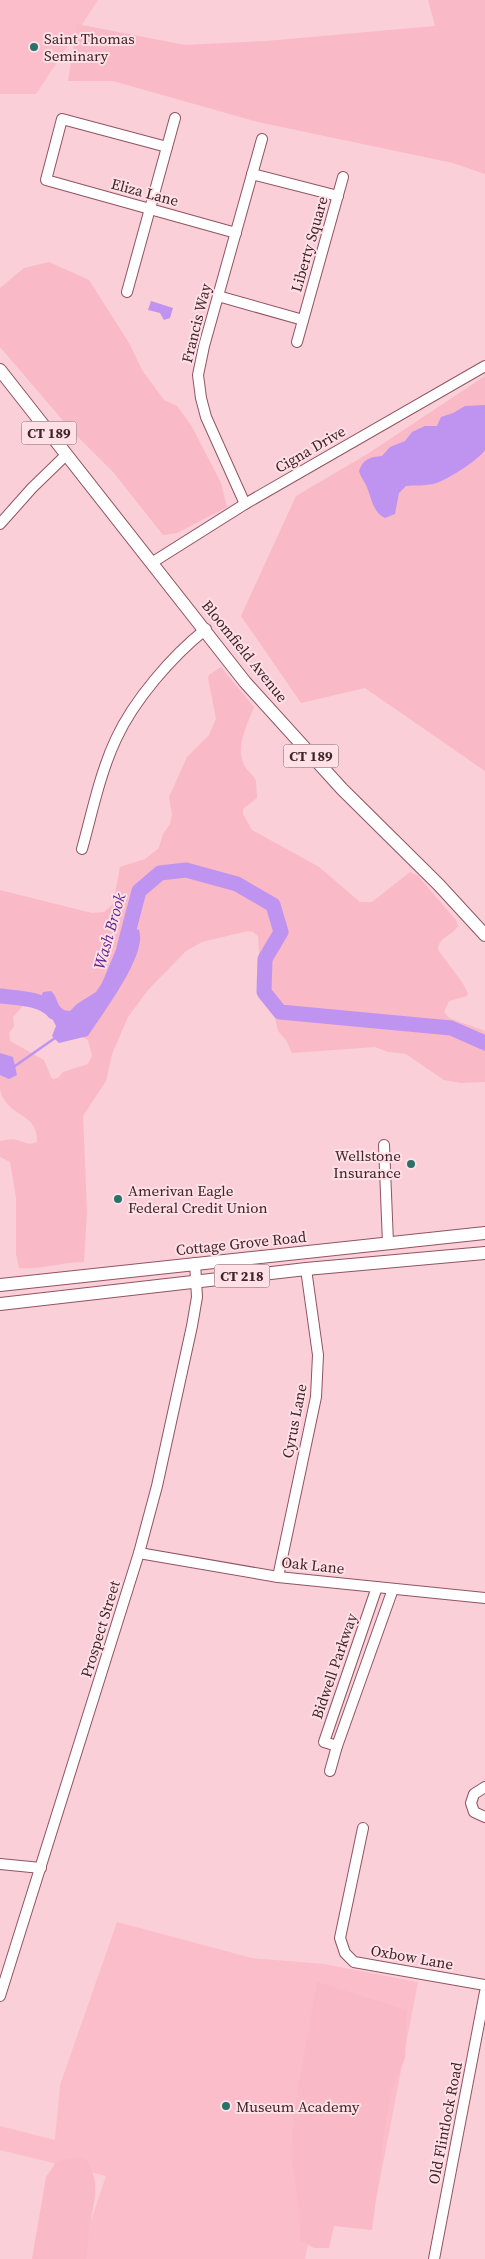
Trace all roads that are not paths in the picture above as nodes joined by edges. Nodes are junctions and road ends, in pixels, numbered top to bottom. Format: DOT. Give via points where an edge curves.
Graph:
graph roads {
  1 [pos="175,118"];
  2 [pos="262,139"];
  3 [pos="167,147"];
  4 [pos="252,174"];
  5 [pos="343,177"];
  6 [pos="338,196"];
  7 [pos="150,208"];
  8 [pos="236,233"];
  9 [pos="127,292"];
  10 [pos="218,296"];
  11 [pos="303,320"];
  12 [pos="297,342"];
  13 [pos="485,366"];
  14 [pos="0,370"];
  15 [pos="66,455"];
  16 [pos="245,504"];
  17 [pos="0,524"];
  18 [pos="153,562"];
  19 [pos="206,629"];
  20 [pos="82,849"];
  21 [pos="485,935"];
  22 [pos="384,1145"];
  23 [pos="485,1233"];
  24 [pos="388,1243"];
  25 [pos="485,1253"];
  26 [pos="195,1264"];
  27 [pos="306,1269"];
  28 [pos="196,1281"];
  29 [pos="0,1285"];
  30 [pos="0,1304"];
  31 [pos="139,1553"];
  32 [pos="278,1577"];
  33 [pos="377,1587"];
  34 [pos="393,1589"];
  35 [pos="485,1598"];
  36 [pos="337,1746"];
  37 [pos="330,1771"];
  38 [pos="485,1787"];
  39 [pos="485,1817"];
  40 [pos="363,1828"];
  41 [pos="0,1864"];
  42 [pos="41,1868"];
  43 [pos="485,1985"];
  44 [pos="485,1992"];
  45 [pos="0,1996"];
  46 [pos="434,2259"];
  1 -- 3 [label="street"];
  2 -- 4 [label="street, Francis Way"];
  3 -- 7 [label="street"];
  3 -- 7 [label="street, Eliza Lane" via="62,119 46,180"];
  4 -- 6 [label="street"];
  4 -- 8 [label="street, Francis Way"];
  5 -- 6 [label="street, Liberty Square"];
  6 -- 11 [label="street, Liberty Square"];
  7 -- 8 [label="street, Eliza Lane"];
  7 -- 9 [label="street"];
  8 -- 10 [label="street, Francis Way"];
  10 -- 11 [label="street"];
  10 -- 16 [label="street, Francis Way" via="202,355 199,382 206,417"];
  11 -- 12 [label="street, Liberty Square"];
  13 -- 16 [label="street, Cigna Drive"];
  14 -- 15 [label="main road, Bloomfield Avenue / CT 189"];
  15 -- 17 [label="street"];
  15 -- 18 [label="main road, Bloomfield Avenue / CT 189"];
  16 -- 18 [label="street, Cigna Drive"];
  18 -- 19 [label="main road, Bloomfield Avenue / CT 189"];
  19 -- 20 [label="street" via="165,668 125,722 109,754"];
  19 -- 21 [label="main road, Bloomfield Avenue / CT 189" via="245,682 342,789"];
  22 -- 24 [label="street"];
  23 -- 24 [label="main road, Cottage Grove Road / CT 218"];
  24 -- 26 [label="main road, Cottage Grove Road / CT 218"];
  25 -- 27 [label="main road, CT 218"];
  26 -- 28 [label="street, Prospect Street"];
  26 -- 29 [label="main road, Cottage Grove Road / CT 218"];
  27 -- 28 [label="main road, CT 218"];
  27 -- 32 [label="street, Cyrus Lane" via="318,1355 316,1397"];
  28 -- 30 [label="main road, CT 218"];
  28 -- 31 [label="street, Prospect Street" via="192,1326"];
  31 -- 32 [label="street, Oak Lane"];
  31 -- 42 [label="street, Prospect Street"];
  32 -- 33 [label="street, Oak Lane"];
  33 -- 34 [label="street, Oak Lane"];
  33 -- 36 [label="street, Bidwell Parkway" via="324,1742"];
  34 -- 35 [label="street, Oak Lane"];
  34 -- 36 [label="street, Bidwell Parkway"];
  36 -- 37 [label="street, Bidwell Parkway"];
  38 -- 39 [label="street" via="474,1794 471,1803 474,1812"];
  40 -- 43 [label="street, Oxbow Lane" via="340,1938 345,1953 354,1962"];
  41 -- 42 [label="street"];
  42 -- 45 [label="street, Prospect Street"];
  44 -- 46 [label="street, Old Flintlock Road"];
}
